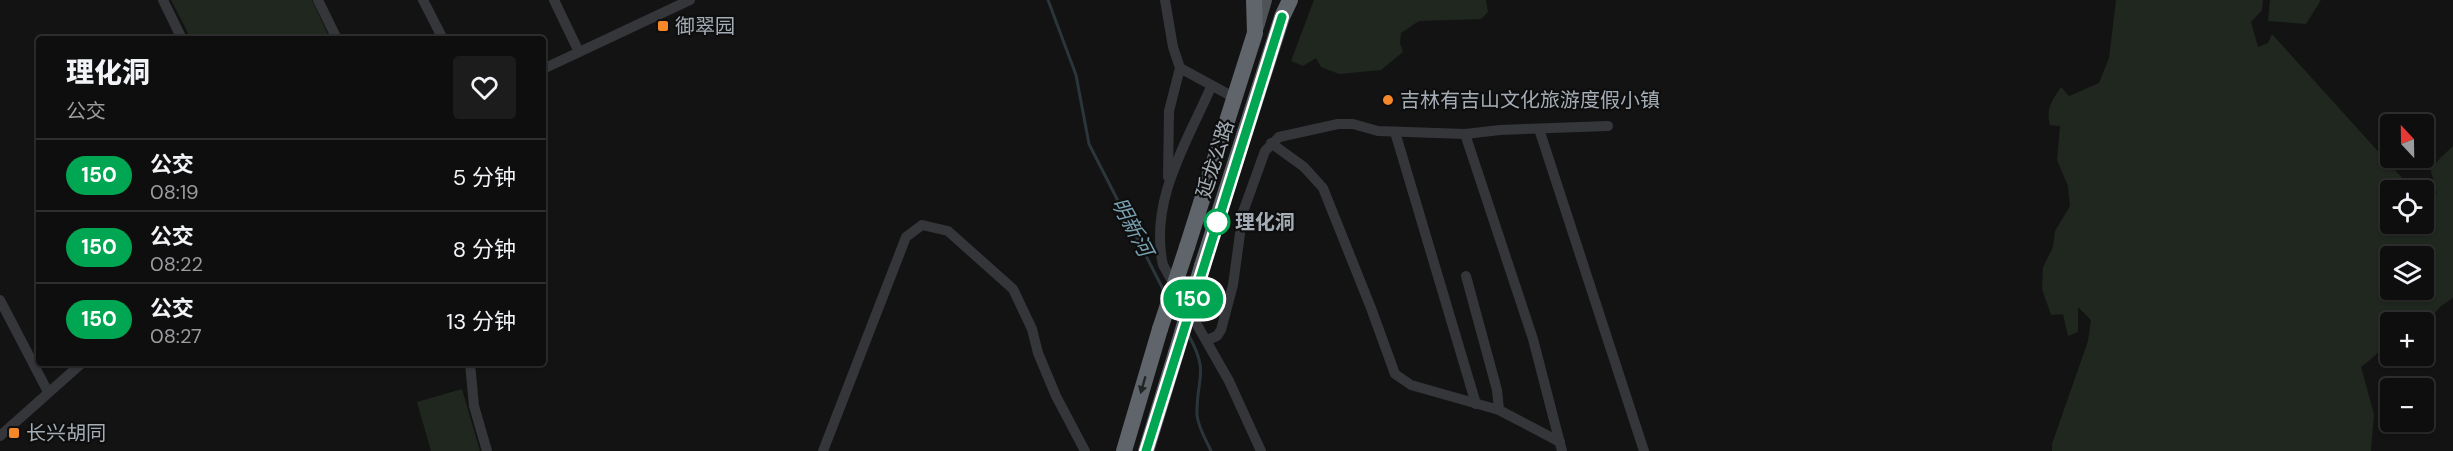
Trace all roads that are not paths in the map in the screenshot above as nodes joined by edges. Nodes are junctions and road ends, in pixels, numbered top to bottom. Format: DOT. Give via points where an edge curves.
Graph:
graph roads {
  1 [pos="163,0"];
  2 [pos="318,0"];
  3 [pos="423,0"];
  4 [pos="554,0"];
  5 [pos="690,0"];
  6 [pos="1165,0"];
  7 [pos="1254,0"];
  8 [pos="1265,0"];
  9 [pos="1289,0"];
  10 [pos="1255,33"];
  11 [pos="181,36"];
  12 [pos="336,36"];
  13 [pos="441,36"];
  14 [pos="579,52"];
  15 [pos="546,68"];
  16 [pos="1179,68"];
  17 [pos="1211,87"];
  18 [pos="1235,98"];
  19 [pos="1608,126"];
  20 [pos="1539,129"];
  21 [pos="1395,132"];
  22 [pos="1465,134"];
  23 [pos="1271,143"];
  24 [pos="1168,184"];
  25 [pos="1222,204"];
  26 [pos="1243,212"];
  27 [pos="1466,276"];
  28 [pos="0,300"];
  29 [pos="1207,340"];
  30 [pos="78,366"];
  31 [pos="470,366"];
  32 [pos="48,392"];
  33 [pos="1476,404"];
  34 [pos="1498,410"];
  35 [pos="0,436"];
  36 [pos="1561,447"];
  37 [pos="487,451"];
  38 [pos="823,451"];
  39 [pos="1085,451"];
  40 [pos="1124,451"];
  41 [pos="1146,451"];
  42 [pos="1261,451"];
  43 [pos="1644,451"];
  1 -- 11 [label="street"];
  2 -- 12 [label="street"];
  3 -- 13 [label="street"];
  4 -- 14 [label="street"];
  5 -- 14 [label="street"];
  6 -- 16 [label="street"];
  7 -- 10 [label="highway, 延龙公路"];
  8 -- 10 [label="main road"];
  9 -- 25 [label="highway, 延龙公路"];
  10 -- 18 [label="highway, 延龙公路"];
  14 -- 15 [label="street"];
  16 -- 17 [label="street"];
  16 -- 24 [label="street" via="1169,111"];
  17 -- 18 [label="street"];
  17 -- 24 [label="street"];
  18 -- 40 [label="highway, 延龙公路, one-way, bridge"];
  19 -- 20 [label="street"];
  20 -- 22 [label="street"];
  20 -- 43 [label="street"];
  21 -- 22 [label="street"];
  21 -- 23 [label="street" via="1338,123 1279,137"];
  21 -- 33 [label="street"];
  22 -- 36 [label="street" via="1533,339"];
  23 -- 26 [label="street" via="1259,162"];
  23 -- 33 [label="street" via="1304,167 1323,188 1395,374 1411,385"];
  24 -- 29 [label="street" via="1161,220 1163,265"];
  25 -- 26 [label="street"];
  25 -- 41 [label="highway, 延龙公路, bridge"];
  26 -- 29 [label="street" via="1227,315 1217,336"];
  27 -- 34 [label="street" via="1497,390"];
  28 -- 32 [label="street"];
  29 -- 42 [label="street"];
  30 -- 32 [label="street"];
  31 -- 37 [label="street" via="474,406"];
  32 -- 35 [label="street"];
  33 -- 34 [label="street"];
  34 -- 36 [label="street"];
  38 -- 39 [label="street" via="906,237 922,225 948,231 1013,289 1056,396"];
}
